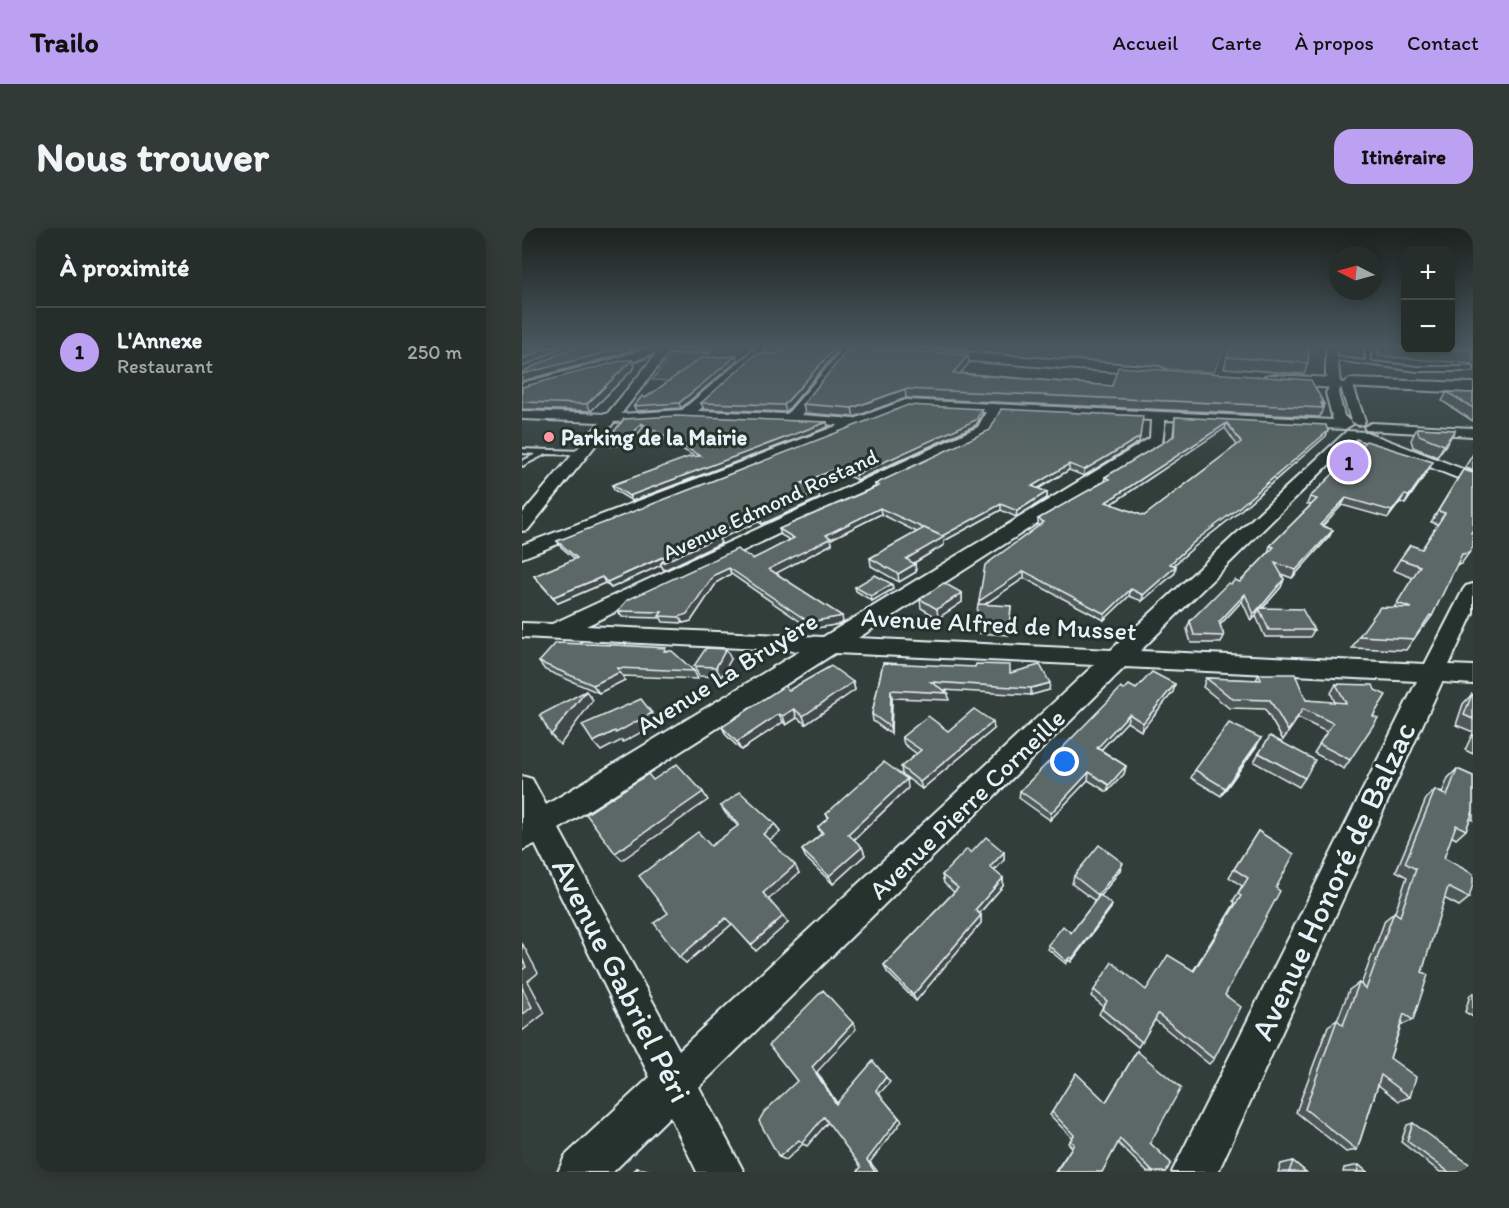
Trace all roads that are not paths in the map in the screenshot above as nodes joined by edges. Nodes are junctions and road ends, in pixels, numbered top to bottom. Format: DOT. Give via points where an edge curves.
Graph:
graph roads {
  1 [pos="631,391"];
  2 [pos="712,391"];
  3 [pos="814,391"];
  4 [pos="1334,391"];
  5 [pos="995,408"];
  6 [pos="686,414"];
  7 [pos="522,416"];
  8 [pos="1158,416"];
  9 [pos="611,418"];
  10 [pos="791,418"];
  11 [pos="858,422"];
  12 [pos="1355,428"];
  13 [pos="1473,432"];
  14 [pos="522,451"];
  15 [pos="544,452"];
  16 [pos="582,453"];
  17 [pos="522,464"];
  18 [pos="1473,479"];
  19 [pos="522,526"];
  20 [pos="522,552"];
  21 [pos="1473,590"];
  22 [pos="522,630"];
  23 [pos="555,631"];
  24 [pos="827,644"];
  25 [pos="1120,658"];
  26 [pos="1432,673"];
  27 [pos="1473,675"];
  28 [pos="522,788"];
  29 [pos="532,830"];
  30 [pos="675,1082"];
  31 [pos="581,1172"];
  32 [pos="722,1172"];
  33 [pos="1195,1172"];
  1 -- 9 [label="street"];
  2 -- 6 [label="street"];
  3 -- 10 [label="street"];
  4 -- 12 [label="street" via="1338,418"];
  5 -- 8 [label="street"];
  5 -- 11 [label="street" via="906,404"];
  5 -- 23 [label="street, Avenue Edmond Rostand" via="984,430"];
  6 -- 9 [label="street"];
  6 -- 10 [label="street"];
  7 -- 9 [label="street"];
  8 -- 12 [label="street"];
  8 -- 24 [label="street, Avenue La Bruyère" via="1157,440"];
  9 -- 16 [label="street"];
  10 -- 11 [label="street"];
  11 -- 20 [label="street"];
  12 -- 13 [label="street"];
  12 -- 18 [label="street"];
  12 -- 25 [label="street, Avenue Pierre Corneille"];
  14 -- 15 [label="lane"];
  15 -- 16 [label="lane"];
  15 -- 17 [label="lane"];
  16 -- 19 [label="street"];
  21 -- 26 [label="street, Avenue Honoré de Balzac"];
  22 -- 23 [label="street, Avenue Alfred de Musset"];
  23 -- 24 [label="street, Avenue Alfred de Musset"];
  24 -- 25 [label="street, Avenue Alfred de Musset"];
  24 -- 29 [label="street, Avenue La Bruyère"];
  25 -- 26 [label="street, Avenue Alfred de Musset"];
  25 -- 30 [label="street, Avenue Pierre Corneille"];
  26 -- 27 [label="street, Avenue Alfred de Musset"];
  26 -- 33 [label="street, Avenue Honoré de Balzac"];
  28 -- 29 [label="street, Avenue Gabriel Péri"];
  29 -- 30 [label="street, Avenue Gabriel Péri"];
  30 -- 31 [label="street, Avenue Pierre Corneille"];
  30 -- 32 [label="street, Avenue Gabriel Péri"];
}
